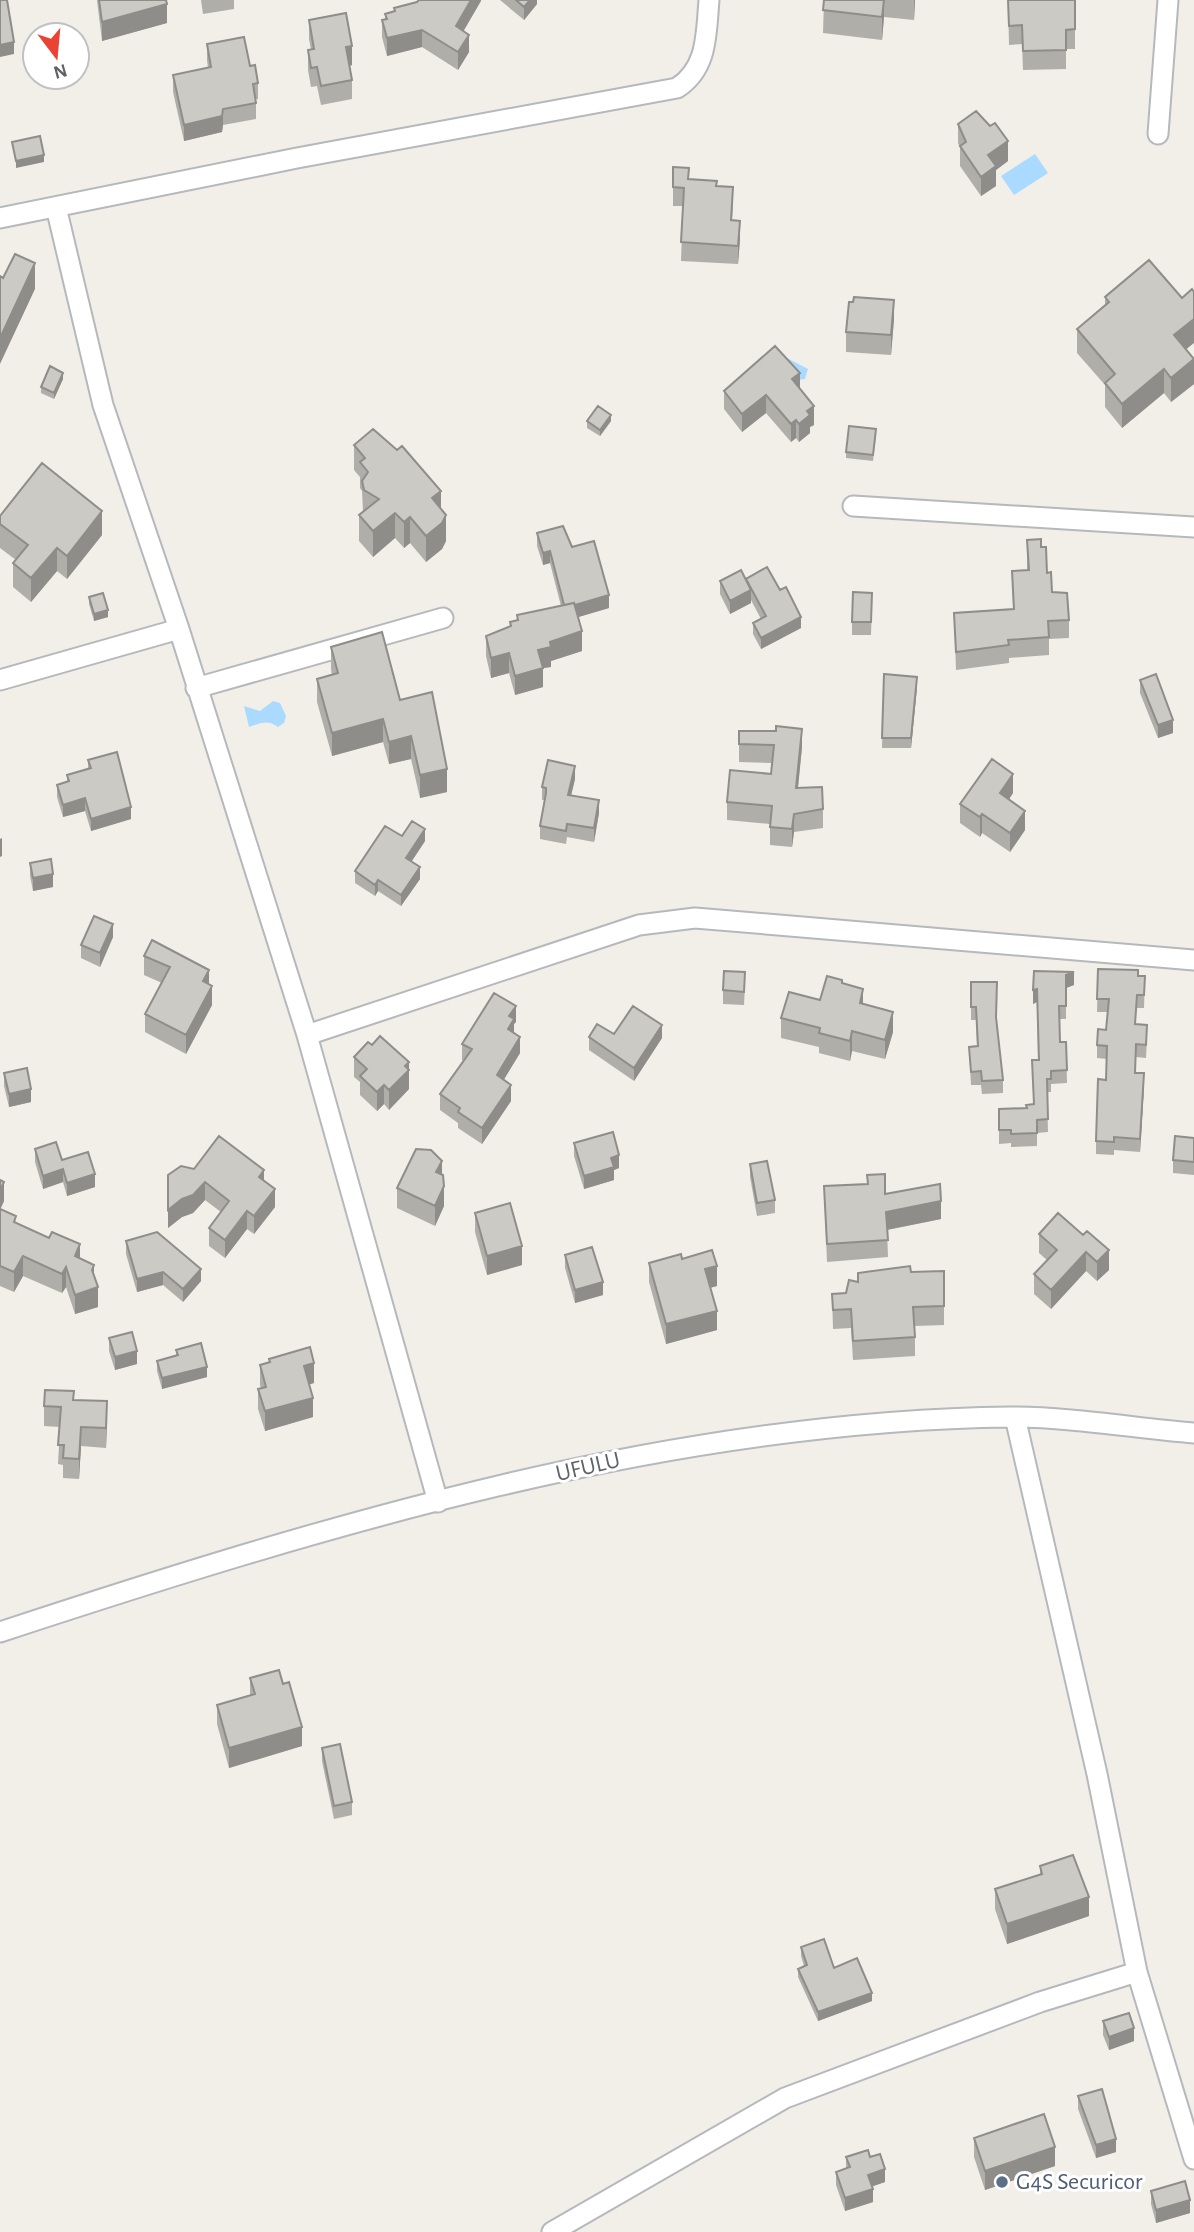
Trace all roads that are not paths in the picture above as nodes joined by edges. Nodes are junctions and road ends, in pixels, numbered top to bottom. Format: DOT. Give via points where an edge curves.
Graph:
graph roads {
  1 [pos="709,0"];
  2 [pos="1168,0"];
  3 [pos="1158,134"];
  4 [pos="56,207"];
  5 [pos="0,218"];
  6 [pos="853,506"];
  7 [pos="1194,527"];
  8 [pos="443,618"];
  9 [pos="179,629"];
  10 [pos="0,680"];
  11 [pos="196,688"];
  12 [pos="1194,960"];
  13 [pos="307,1035"];
  14 [pos="1015,1417"];
  15 [pos="1194,1433"];
  16 [pos="438,1502"];
  17 [pos="0,1632"];
  18 [pos="1137,1972"];
  19 [pos="1194,2159"];
  20 [pos="552,2232"];
  1 -- 4 [label="street" via="704,52 695,74 677,88"];
  2 -- 3 [label="street"];
  4 -- 5 [label="street"];
  4 -- 9 [label="street" via="99,394"];
  6 -- 7 [label="street"];
  8 -- 11 [label="street"];
  9 -- 10 [label="street"];
  9 -- 11 [label="street"];
  11 -- 13 [label="street"];
  12 -- 13 [label="street" via="790,925 667,919"];
  13 -- 16 [label="street"];
  14 -- 15 [label="street, UFULU"];
  14 -- 16 [label="street, UFULU" via="836,1426 724,1441 617,1460"];
  14 -- 18 [label="street"];
  16 -- 17 [label="street, UFULU"];
  18 -- 19 [label="street"];
  18 -- 20 [label="street" via="1040,2002 785,2098"];
}
